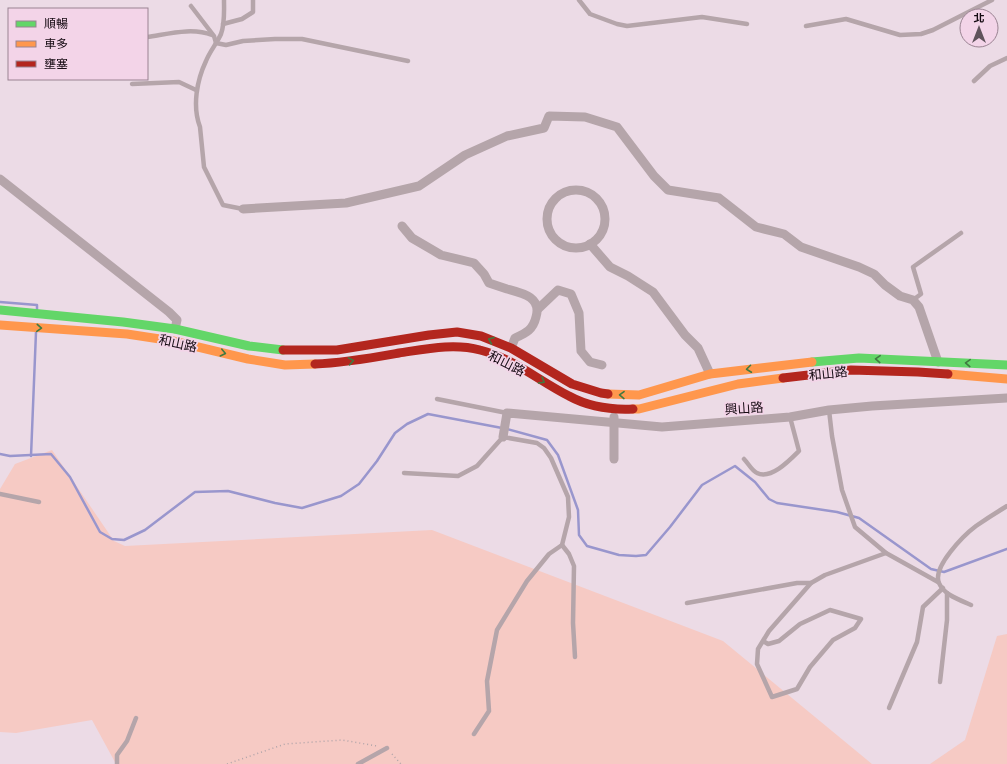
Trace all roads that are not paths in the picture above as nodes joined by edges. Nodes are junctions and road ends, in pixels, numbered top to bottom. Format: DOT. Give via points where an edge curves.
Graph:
graph roads {
  1 [pos="224,0"];
  2 [pos="253,0"];
  3 [pos="579,0"];
  4 [pos="992,0"];
  5 [pos="191,6"];
  6 [pos="223,24"];
  7 [pos="747,24"];
  8 [pos="806,26"];
  9 [pos="214,36"];
  10 [pos="148,37"];
  11 [pos="216,43"];
  12 [pos="1007,58"];
  13 [pos="408,61"];
  14 [pos="974,81"];
  15 [pos="132,84"];
  16 [pos="196,90"];
  17 [pos="0,179"];
  18 [pos="243,209"];
  19 [pos="402,226"];
  20 [pos="961,234"];
  21 [pos="590,244"];
  22 [pos="913,300"];
  23 [pos="538,308"];
  24 [pos="0,310"];
  25 [pos="0,325"];
  26 [pos="175,329"];
  27 [pos="511,348"];
  28 [pos="938,362"];
  29 [pos="602,365"];
  30 [pos="1007,365"];
  31 [pos="710,374"];
  32 [pos="1007,380"];
  33 [pos="1007,398"];
  34 [pos="437,399"];
  35 [pos="614,410"];
  36 [pos="830,410"];
  37 [pos="508,413"];
  38 [pos="790,417"];
  39 [pos="614,422"];
  40 [pos="503,437"];
  41 [pos="614,459"];
  42 [pos="744,459"];
  43 [pos="404,473"];
  44 [pos="0,494"];
  45 [pos="39,502"];
  46 [pos="1007,506"];
  47 [pos="562,545"];
  48 [pos="886,552"];
  49 [pos="938,582"];
  50 [pos="811,583"];
  51 [pos="943,588"];
  52 [pos="947,593"];
  53 [pos="687,603"];
  54 [pos="971,605"];
  55 [pos="763,642"];
  56 [pos="575,658"];
  57 [pos="940,682"];
  58 [pos="889,708"];
  59 [pos="136,718"];
  60 [pos="474,734"];
  61 [pos="387,748"];
  62 [pos="117,764"];
  63 [pos="358,764"];
  1 -- 6 [label="lane"];
  2 -- 6 [label="lane" via="253,12 242,19"];
  3 -- 7 [label="lane" via="590,14 627,26 702,17"];
  4 -- 8 [label="lane" via="921,34 900,35 846,19"];
  5 -- 9 [label="lane"];
  6 -- 11 [label="lane"];
  9 -- 10 [label="lane" via="205,32 177,32"];
  9 -- 11 [label="lane"];
  11 -- 13 [label="lane" via="226,45 249,40 302,40"];
  11 -- 16 [label="lane" via="206,60"];
  12 -- 14 [label="lane" via="990,66"];
  15 -- 16 [label="lane" via="179,82"];
  16 -- 18 [label="lane" via="204,168 223,205"];
  17 -- 26 [label="street" via="169,312 177,320"];
  18 -- 22 [label="street" via="346,203 419,186 466,155 507,136 544,128 550,116 586,117 617,127 654,176 668,190 719,198 756,226 784,234 801,247 874,274 900,296"];
  19 -- 23 [label="street" via="412,238 441,255 474,263 489,283 522,293 533,300"];
  20 -- 22 [label="lane" via="913,267 921,294"];
  21 -- 21 [label="street" via="604,227 602,205 584,192 573,190 562,194 548,210 547,222 550,233 568,246 579,248"];
  21 -- 31 [label="street" via="610,267 653,292 685,336 698,348"];
  22 -- 28 [label="street" via="919,308"];
  23 -- 27 [label="street" via="530,331 515,338"];
  23 -- 29 [label="street" via="558,290 571,294 579,312 581,351 590,362"];
  24 -- 26 [label="main road, 和山路"];
  25 -- 35 [label="main road, 和山路, one-way" via="127,334 286,365 340,363 432,348 457,347 480,350 505,359 570,398"];
  27 -- 26 [label="main road, 和山路, one-way" via="481,336 456,332 337,350 287,351 249,346"];
  31 -- 27 [label="main road, 和山路, one-way" via="639,395 601,393 572,384"];
  30 -- 28 [label="main road, 和山路, one-way"];
  28 -- 31 [label="main road, 和山路, one-way" via="859,358"];
  32 -- 35 [label="main road, 和山路" via="918,372 851,370 738,384 639,409"];
  33 -- 36 [label="street, 興山路"];
  34 -- 37 [label="lane"];
  35 -- 39 [label="street"];
  36 -- 38 [label="street, 興山路"];
  36 -- 48 [label="lane" via="842,490 855,526"];
  37 -- 39 [label="street, 興山路"];
  37 -- 40 [label="street"];
  38 -- 39 [label="street, 興山路" via="662,427"];
  38 -- 42 [label="lane" via="799,451 788,463 768,475 757,473"];
  39 -- 41 [label="street"];
  40 -- 43 [label="lane" via="477,466 458,476"];
  40 -- 47 [label="lane" via="537,443 551,458 568,497 569,517"];
  44 -- 45 [label="lane"];
  46 -- 49 [label="lane" via="975,526 947,555 938,572"];
  47 -- 56 [label="lane" via="574,566"];
  47 -- 60 [label="lane" via="549,554 527,581 497,630 487,681 489,711"];
  48 -- 49 [label="lane"];
  48 -- 50 [label="lane" via="825,575"];
  49 -- 51 [label="lane"];
  50 -- 53 [label="lane"];
  50 -- 55 [label="lane" via="769,631"];
  51 -- 52 [label="lane"];
  51 -- 58 [label="lane" via="923,607 917,642"];
  52 -- 54 [label="lane"];
  52 -- 57 [label="lane" via="947,620"];
  55 -- 55 [label="lane" via="758,649 757,664 772,697 797,689 810,667 834,640 855,628 861,619 830,610 800,624 779,641 768,644"];
  59 -- 62 [label="lane" via="127,741 117,755"];
  61 -- 63 [label="lane"];
}
